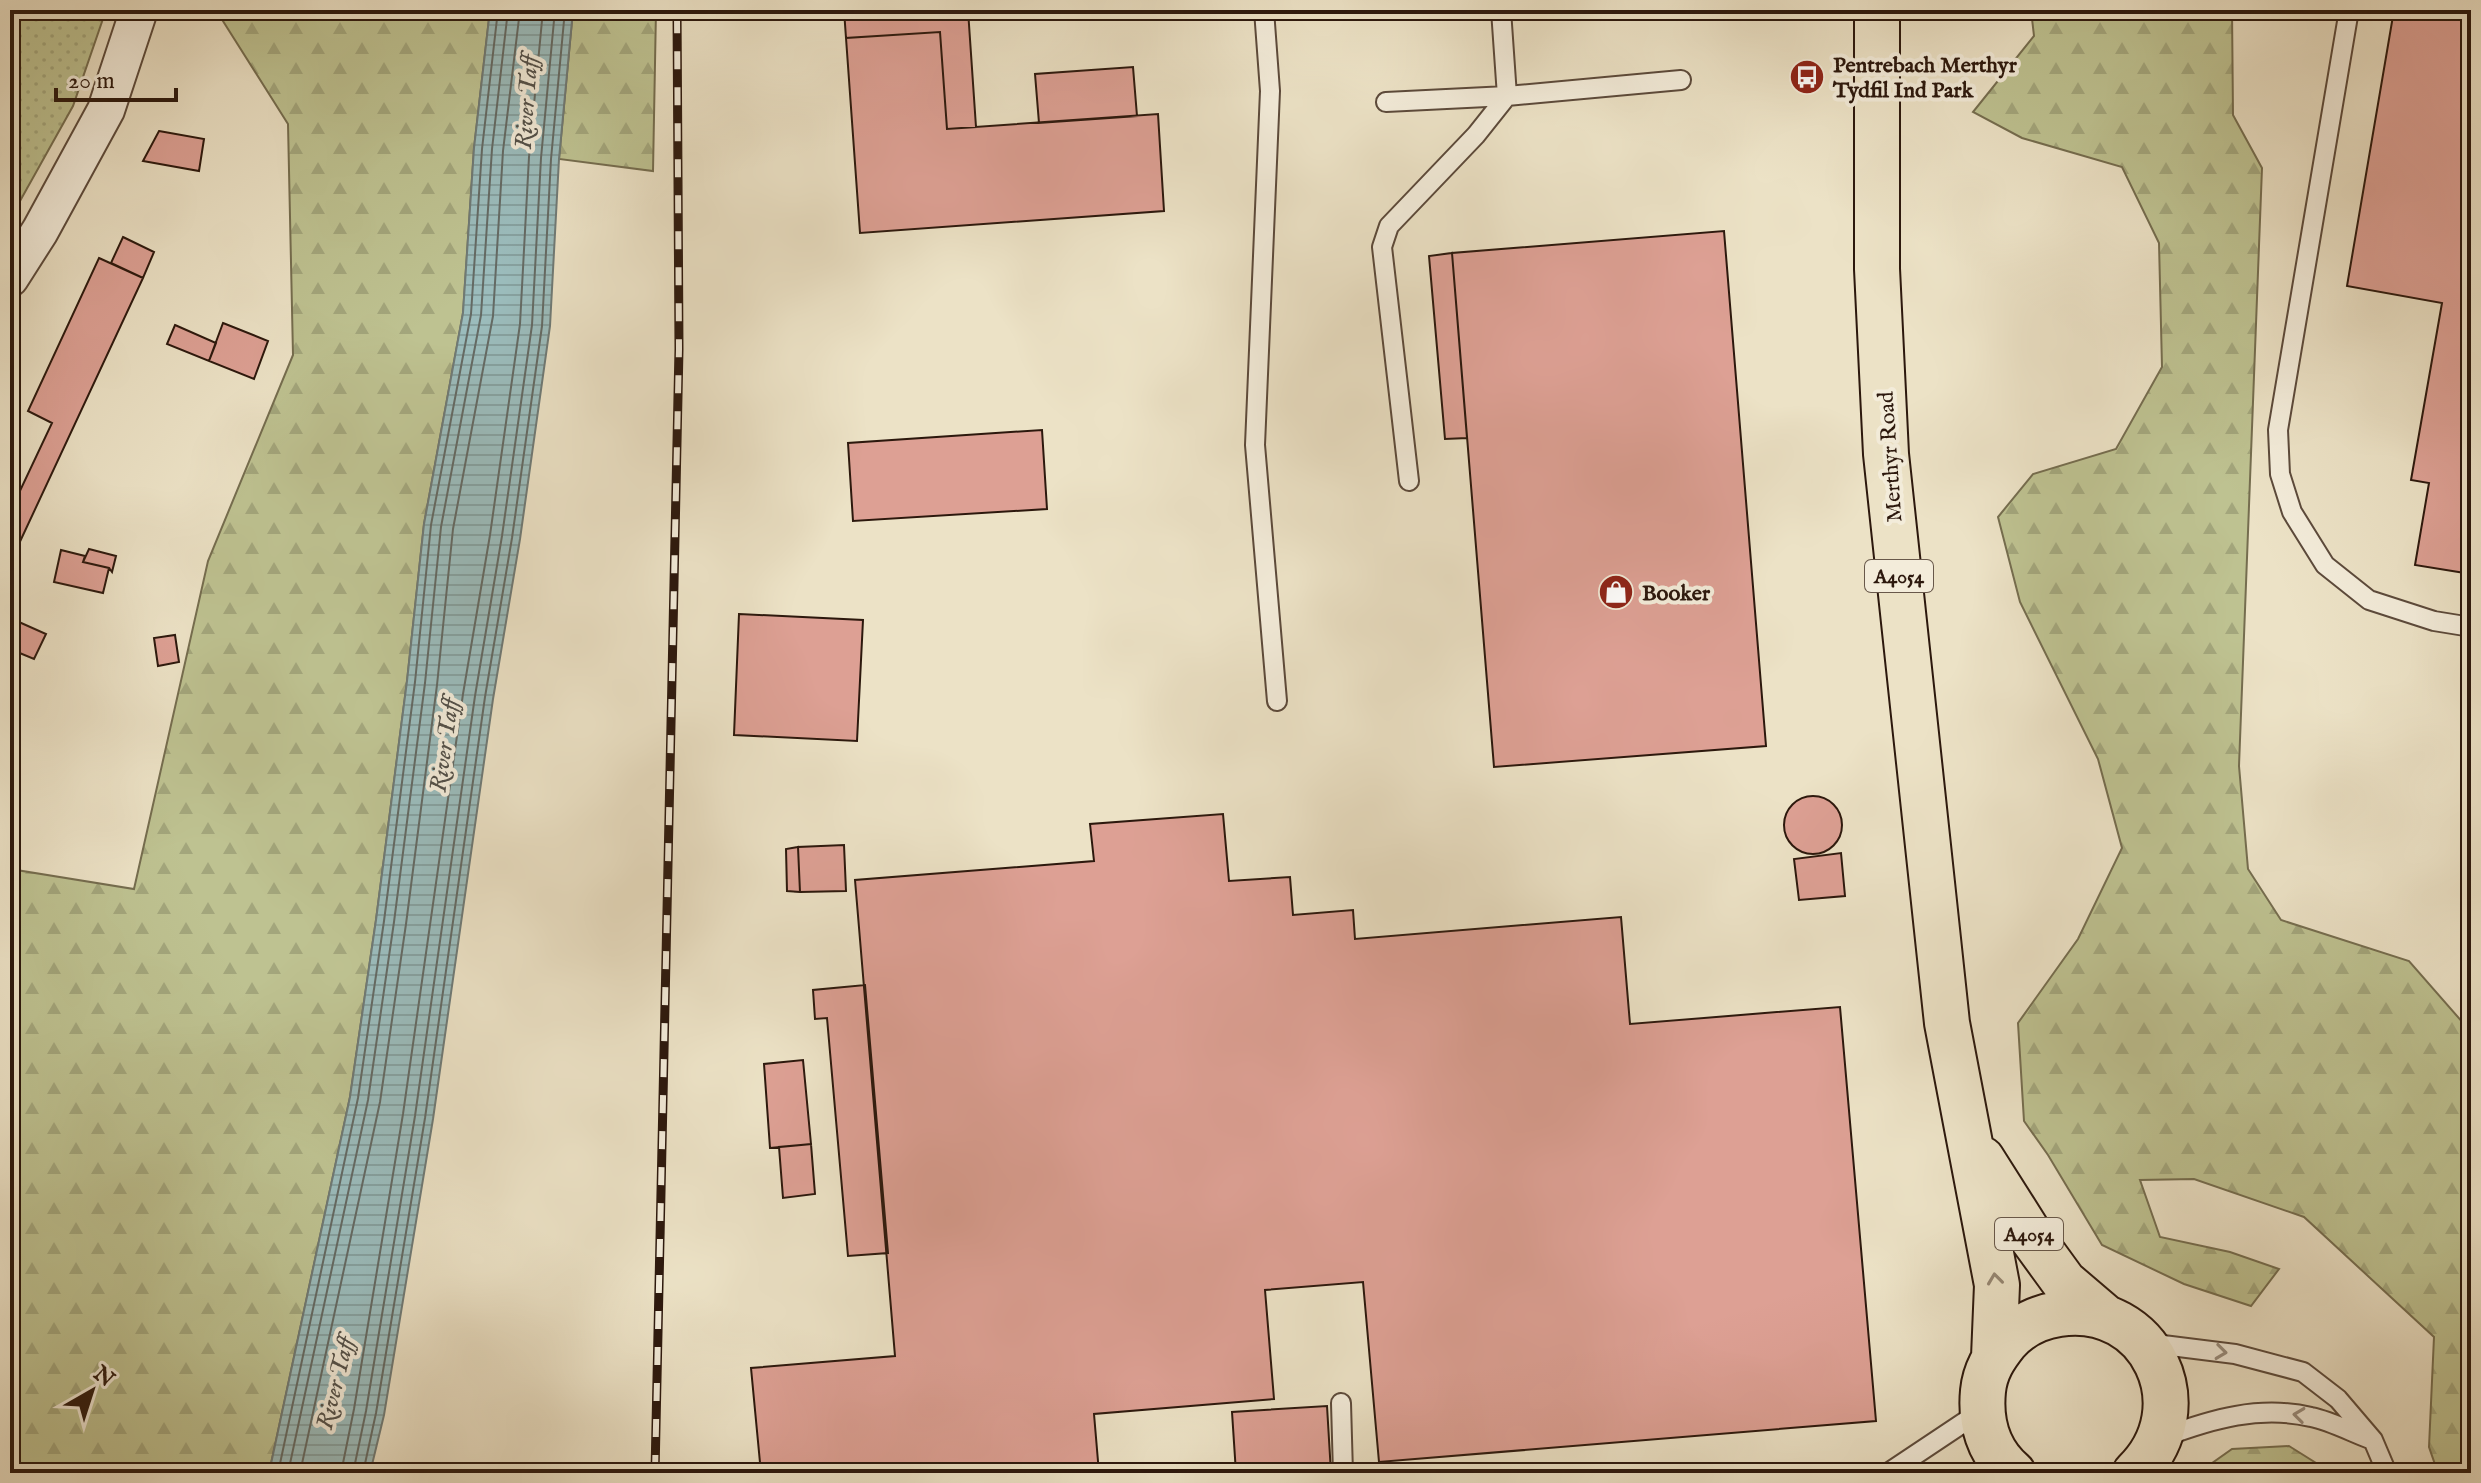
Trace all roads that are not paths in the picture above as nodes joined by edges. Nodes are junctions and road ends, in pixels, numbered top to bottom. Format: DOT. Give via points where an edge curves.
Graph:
graph roads {
  1 [pos="139,10"];
  2 [pos="1264,10"];
  3 [pos="1501,10"];
  4 [pos="1877,10"];
  5 [pos="2349,10"];
  6 [pos="1681,80"];
  7 [pos="1507,96"];
  8 [pos="1386,102"];
  9 [pos="10,278"];
  10 [pos="1409,481"];
  11 [pos="2471,627"];
  12 [pos="1277,701"];
  13 [pos="1969,1139"];
  14 [pos="2105,1317"];
  15 [pos="2144,1343"];
  16 [pos="1994,1357"];
  17 [pos="1341,1403"];
  18 [pos="1981,1411"];
  19 [pos="2373,1440"];
  20 [pos="2143,1463"];
  21 [pos="1343,1473"];
  22 [pos="1888,1473"];
  23 [pos="2013,1473"];
  24 [pos="2387,1473"];
  1 -- 9 [label="street" via="106,110"];
  2 -- 12 [label="lane" via="1270,91 1255,445"];
  3 -- 7 [label="lane"];
  4 -- 13 [label="main road, Merthyr Road / A4054" via="1877,269 1886,454 1947,1023"];
  5 -- 11 [label="lane" via="2278,430 2280,474 2292,512 2325,565 2369,600"];
  6 -- 7 [label="lane"];
  7 -- 8 [label="lane"];
  7 -- 10 [label="lane" via="1389,226 1382,247"];
  13 -- 14 [label="main road, Merthyr Road / A4054" via="2064,1282"];
  16 -- 13 [label="main road, Merthyr Road / A4054, one-way" via="1997,1285"];
  14 -- 15 [label="main road, Merthyr Road"];
  14 -- 16 [label="main road" via="2077,1311 2042,1317 2015,1332"];
  15 -- 19 [label="lane, one-way" via="2235,1354 2303,1372 2338,1399"];
  15 -- 20 [label="main road" via="2161,1371 2167,1407"];
  16 -- 18 [label="main road"];
  17 -- 21 [label="lane"];
  18 -- 22 [label="lane"];
  18 -- 23 [label="main road" via="1987,1437"];
  19 -- 20 [label="lane, one-way" via="2313,1417 2264,1411 2206,1421"];
  19 -- 24 [label="lane"];
}
